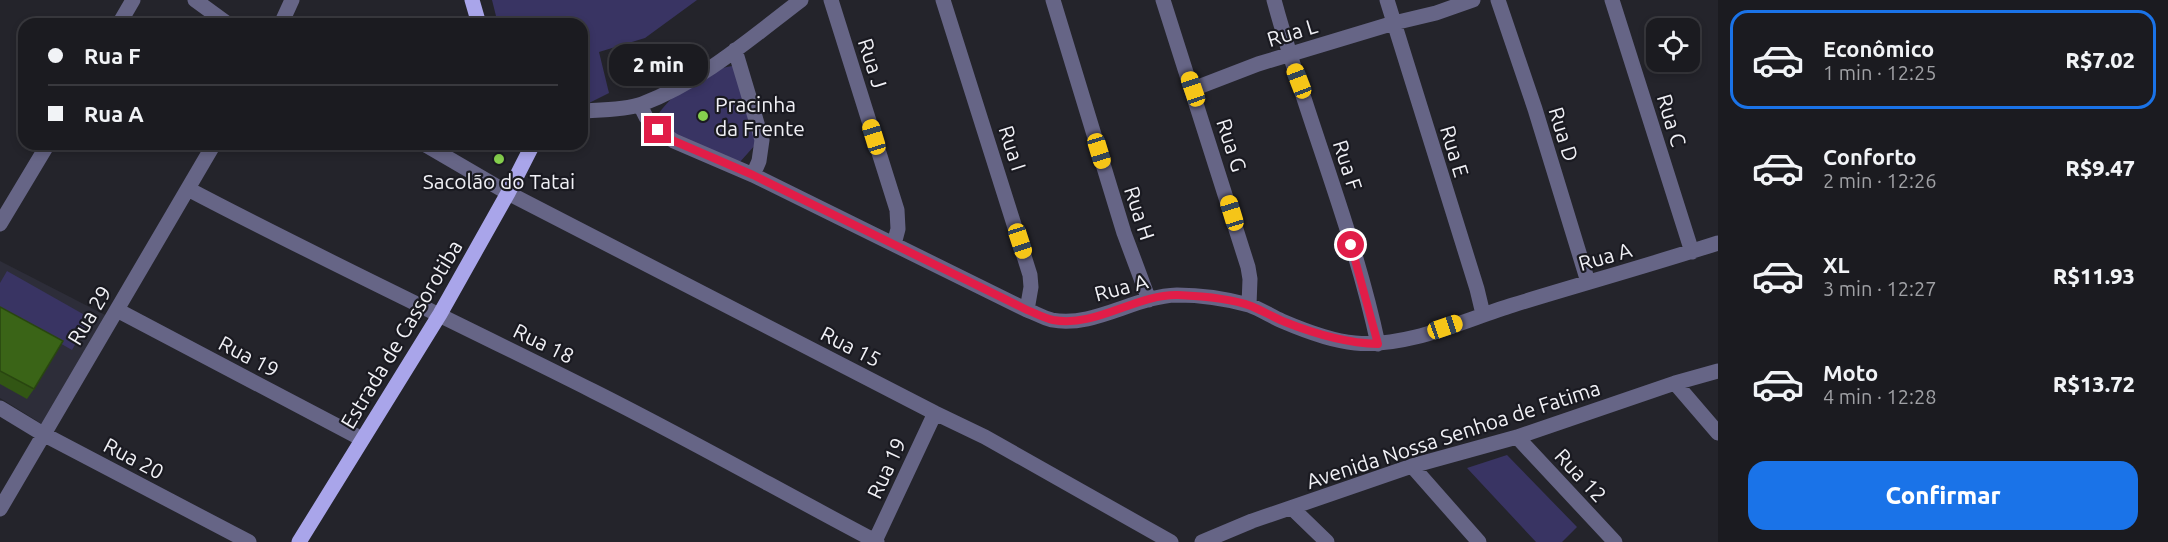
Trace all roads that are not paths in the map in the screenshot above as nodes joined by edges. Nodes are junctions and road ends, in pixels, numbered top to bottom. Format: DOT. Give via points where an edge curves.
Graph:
graph roads {
  1 [pos="133,0"];
  2 [pos="195,0"];
  3 [pos="292,0"];
  4 [pos="472,0"];
  5 [pos="801,0"];
  6 [pos="831,0"];
  7 [pos="944,0"];
  8 [pos="1053,0"];
  9 [pos="1163,0"];
  10 [pos="1274,0"];
  11 [pos="1387,0"];
  12 [pos="1473,0"];
  13 [pos="1498,0"];
  14 [pos="1612,0"];
  15 [pos="122,18"];
  16 [pos="220,18"];
  17 [pos="284,18"];
  18 [pos="477,18"];
  19 [pos="1394,23"];
  20 [pos="735,50"];
  21 [pos="1289,56"];
  22 [pos="1193,89"];
  23 [pos="640,105"];
  24 [pos="588,110"];
  25 [pos="44,150"];
  26 [pos="211,150"];
  27 [pos="434,150"];
  28 [pos="530,150"];
  29 [pos="753,175"];
  30 [pos="188,189"];
  31 [pos="508,193"];
  32 [pos="0,225"];
  33 [pos="1718,243"];
  34 [pos="894,244"];
  35 [pos="1692,252"];
  36 [pos="1588,282"];
  37 [pos="1149,300"];
  38 [pos="1249,305"];
  39 [pos="117,310"];
  40 [pos="1027,310"];
  41 [pos="440,314"];
  42 [pos="1483,314"];
  43 [pos="1378,344"];
  44 [pos="1718,371"];
  45 [pos="1675,383"];
  46 [pos="0,408"];
  47 [pos="935,413"];
  48 [pos="1718,433"];
  49 [pos="43,434"];
  50 [pos="1517,436"];
  51 [pos="362,439"];
  52 [pos="1412,466"];
  53 [pos="1292,508"];
  54 [pos="0,509"];
  55 [pos="876,541"];
  56 [pos="249,542"];
  57 [pos="299,542"];
  58 [pos="1171,542"];
  59 [pos="1202,542"];
  60 [pos="1327,542"];
  61 [pos="1479,542"];
  62 [pos="1615,542"];
  1 -- 15 [label="street"];
  2 -- 16 [label="street"];
  3 -- 17 [label="street"];
  4 -- 18 [label="main road"];
  5 -- 20 [label="street"];
  6 -- 34 [label="street, Rua J" via="897,210"];
  7 -- 40 [label="street, Rua I" via="1030,275"];
  8 -- 37 [label="street, Rua H" via="1124,233"];
  9 -- 22 [label="street, Rua G"];
  10 -- 21 [label="street, Rua F"];
  11 -- 19 [label="street, Rua E"];
  12 -- 19 [label="street, Rua L"];
  13 -- 36 [label="street, Rua D"];
  14 -- 35 [label="street, Rua C"];
  19 -- 21 [label="street, Rua L"];
  19 -- 42 [label="street, Rua E"];
  20 -- 23 [label="street" via="695,78"];
  20 -- 29 [label="street" via="762,140"];
  21 -- 22 [label="street, Rua L"];
  21 -- 43 [label="street, Rua F" via="1354,253"];
  22 -- 38 [label="street, Rua G" via="1248,267"];
  23 -- 24 [label="street"];
  23 -- 29 [label="street, Rua A" via="658,130 674,141"];
  25 -- 32 [label="street"];
  26 -- 30 [label="street, Rua 29"];
  27 -- 31 [label="street, Rua 15"];
  28 -- 31 [label="main road, Estrada de Cassorotiba"];
  29 -- 34 [label="street, Rua A"];
  30 -- 39 [label="street, Rua 29"];
  30 -- 41 [label="street, Rua 18" via="342,269"];
  31 -- 41 [label="main road, Estrada de Cassorotiba"];
  31 -- 47 [label="street, Rua 15"];
  33 -- 35 [label="street, Rua A"];
  34 -- 40 [label="street, Rua A"];
  35 -- 36 [label="street, Rua A"];
  36 -- 42 [label="street, Rua A"];
  37 -- 38 [label="street, Rua A" via="1176,295"];
  37 -- 40 [label="street, Rua A" via="1069,321 1052,320"];
  38 -- 43 [label="street, Rua A" via="1336,340"];
  39 -- 49 [label="street, Rua 29"];
  39 -- 51 [label="street, Rua 19"];
  41 -- 51 [label="main road, Estrada de Cassorotiba"];
  41 -- 55 [label="street, Rua 18"];
  42 -- 43 [label="street, Rua A" via="1407,340"];
  44 -- 45 [label="street, Avenida Nossa Senhoa de Fatima"];
  45 -- 48 [label="street"];
  45 -- 50 [label="street, Avenida Nossa Senhoa de Fatima"];
  46 -- 49 [label="street, Rua 20"];
  47 -- 55 [label="street, Rua 19"];
  47 -- 58 [label="street, Rua 15"];
  49 -- 54 [label="street, Rua 29"];
  49 -- 56 [label="street, Rua 20"];
  50 -- 52 [label="street, Avenida Nossa Senhoa de Fatima"];
  50 -- 62 [label="street, Rua 12"];
  51 -- 57 [label="main road, Estrada de Cassorotiba"];
  52 -- 53 [label="street, Avenida Nossa Senhoa de Fatima"];
  52 -- 61 [label="street"];
  53 -- 59 [label="street, Avenida Nossa Senhoa de Fatima"];
  53 -- 60 [label="street"];
}
